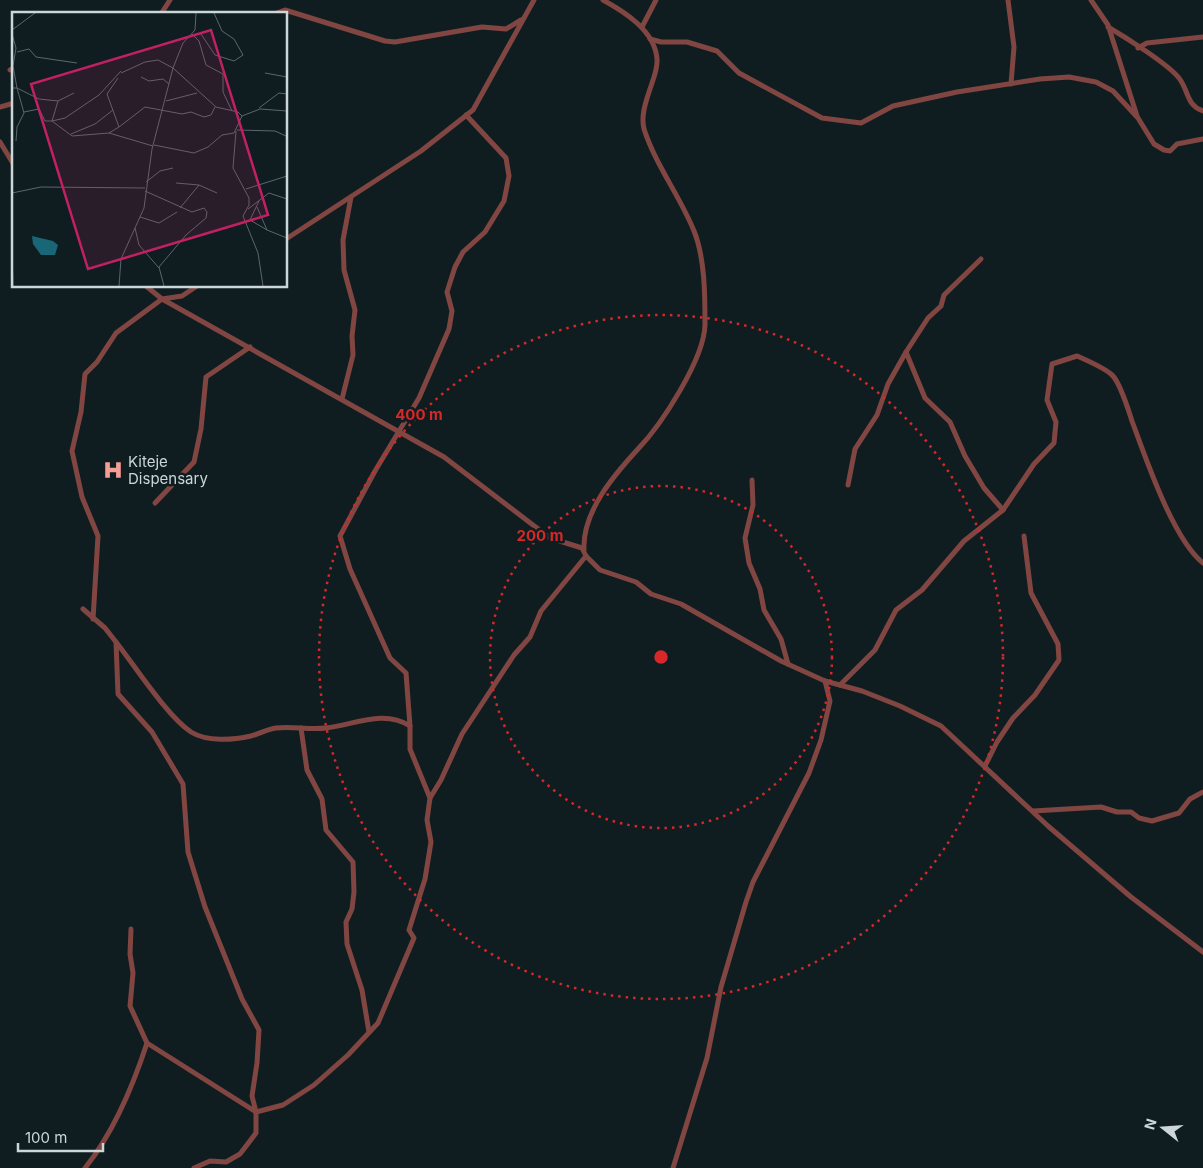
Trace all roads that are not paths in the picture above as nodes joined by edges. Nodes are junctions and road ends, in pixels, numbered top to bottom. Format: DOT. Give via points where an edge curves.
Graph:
graph roads {
  1 [pos="170,0"];
  2 [pos="534,0"];
  3 [pos="603,0"];
  4 [pos="656,0"];
  5 [pos="1008,0"];
  6 [pos="1091,0"];
  7 [pos="162,12"];
  8 [pos="280,12"];
  9 [pos="522,20"];
  10 [pos="642,27"];
  11 [pos="1108,27"];
  12 [pos="1203,37"];
  13 [pos="649,38"];
  14 [pos="1138,48"];
  15 [pos="1011,84"];
  16 [pos="1203,112"];
  17 [pos="466,115"];
  18 [pos="1138,118"];
  19 [pos="1203,139"];
  20 [pos="0,142"];
  21 [pos="12,162"];
  22 [pos="351,196"];
  23 [pos="288,238"];
  24 [pos="982,259"];
  25 [pos="148,288"];
  26 [pos="194,288"];
  27 [pos="162,299"];
  28 [pos="250,347"];
  29 [pos="906,352"];
  30 [pos="342,399"];
  31 [pos="400,432"];
  32 [pos="752,480"];
  33 [pos="848,485"];
  34 [pos="154,503"];
  35 [pos="1003,510"];
  36 [pos="1024,536"];
  37 [pos="584,550"];
  38 [pos="586,556"];
  39 [pos="1203,563"];
  40 [pos="82,609"];
  41 [pos="93,619"];
  42 [pos="116,642"];
  43 [pos="788,664"];
  44 [pos="825,681"];
  45 [pos="840,685"];
  46 [pos="410,726"];
  47 [pos="301,728"];
  48 [pos="985,766"];
  49 [pos="1203,792"];
  50 [pos="430,798"];
  51 [pos="1033,811"];
  52 [pos="131,929"];
  53 [pos="1203,952"];
  54 [pos="370,1032"];
  55 [pos="147,1043"];
  56 [pos="256,1112"];
  57 [pos="86,1168"];
  58 [pos="194,1168"];
  59 [pos="673,1168"];
  1 -- 7 [label="street"];
  2 -- 9 [label="street"];
  3 -- 10 [label="street"];
  4 -- 10 [label="street"];
  5 -- 15 [label="street" via="1014,47"];
  6 -- 11 [label="street"];
  8 -- 9 [label="street" via="285,10 395,42 482,26 506,29"];
  9 -- 17 [label="street" via="481,98"];
  10 -- 13 [label="street"];
  11 -- 14 [label="street"];
  11 -- 18 [label="street"];
  12 -- 14 [label="street" via="1147,43"];
  13 -- 15 [label="street" via="661,42 687,42 717,52 739,73 813,114 861,123 893,106"];
  13 -- 37 [label="street" via="657,61 644,107 644,128 695,232 702,273 704,338 678,394 601,495 585,530"];
  14 -- 16 [label="street" via="1178,77 1188,101"];
  15 -- 18 [label="street" via="1069,77 1096,82 1113,91"];
  17 -- 22 [label="street" via="422,151"];
  17 -- 31 [label="street" via="506,158 508,189 500,211 478,240 463,252 455,267 447,292 452,311 449,329 419,398"];
  18 -- 19 [label="street" via="1154,144 1164,150 1170,151 1177,144"];
  20 -- 21 [label="street"];
  22 -- 23 [label="street"];
  22 -- 30 [label="street" via="343,240 344,270 355,310 353,355"];
  24 -- 29 [label="street" via="944,295 940,306 928,318"];
  25 -- 27 [label="street"];
  26 -- 27 [label="street" via="182,296"];
  27 -- 28 [label="street"];
  27 -- 41 [label="street" via="116,333 85,374 72,451 82,497 98,536"];
  28 -- 30 [label="street"];
  28 -- 34 [label="street" via="206,377 194,462"];
  29 -- 33 [label="street" via="888,384 877,414 855,449"];
  29 -- 35 [label="street" via="925,398 950,422 984,488"];
  30 -- 31 [label="street"];
  31 -- 37 [label="street" via="444,457 550,538"];
  31 -- 46 [label="street" via="340,536 350,569 390,658 406,673"];
  32 -- 43 [label="street" via="752,505 745,538 749,563 760,589 764,610 781,639"];
  35 -- 39 [label="street" via="1034,464 1054,443 1056,422 1047,400 1052,364 1077,356 1113,375 1150,472 1175,525 1193,555"];
  35 -- 45 [label="street" via="964,541 922,590 896,610 875,650"];
  36 -- 48 [label="street" via="1031,593 1058,644 1059,660 1002,734"];
  37 -- 38 [label="street"];
  38 -- 43 [label="street" via="600,570 639,583 652,594 680,604"];
  38 -- 50 [label="street" via="541,611 530,636 462,734"];
  40 -- 41 [label="street"];
  41 -- 42 [label="street"];
  42 -- 47 [label="street" via="179,723 193,734 227,740 275,728"];
  42 -- 56 [label="street" via="118,694 152,732 183,784 188,852 202,898 242,999 259,1030 252,1096"];
  43 -- 44 [label="street"];
  44 -- 45 [label="street"];
  44 -- 59 [label="street" via="830,701 821,740 809,773 746,902 721,987 707,1058"];
  45 -- 48 [label="street" via="900,706 941,726"];
  46 -- 47 [label="street" via="398,718 376,718 326,728"];
  46 -- 50 [label="street" via="410,749"];
  47 -- 54 [label="street" via="307,770 322,799 326,830 353,862 354,892 346,922 347,944 362,990"];
  48 -- 51 [label="street"];
  49 -- 51 [label="street" via="1190,799 1179,813 1152,821 1131,812 1101,807"];
  50 -- 54 [label="street" via="427,820 431,842 426,879 409,930 414,938 388,1003"];
  51 -- 53 [label="street" via="1131,897"];
  52 -- 55 [label="street" via="133,973 130,1006"];
  54 -- 56 [label="street" via="314,1085 283,1105"];
  55 -- 56 [label="street"];
  55 -- 57 [label="street" via="136,1079 100,1150"];
  56 -- 58 [label="street" via="256,1133 240,1154 226,1162 210,1161"];
}
